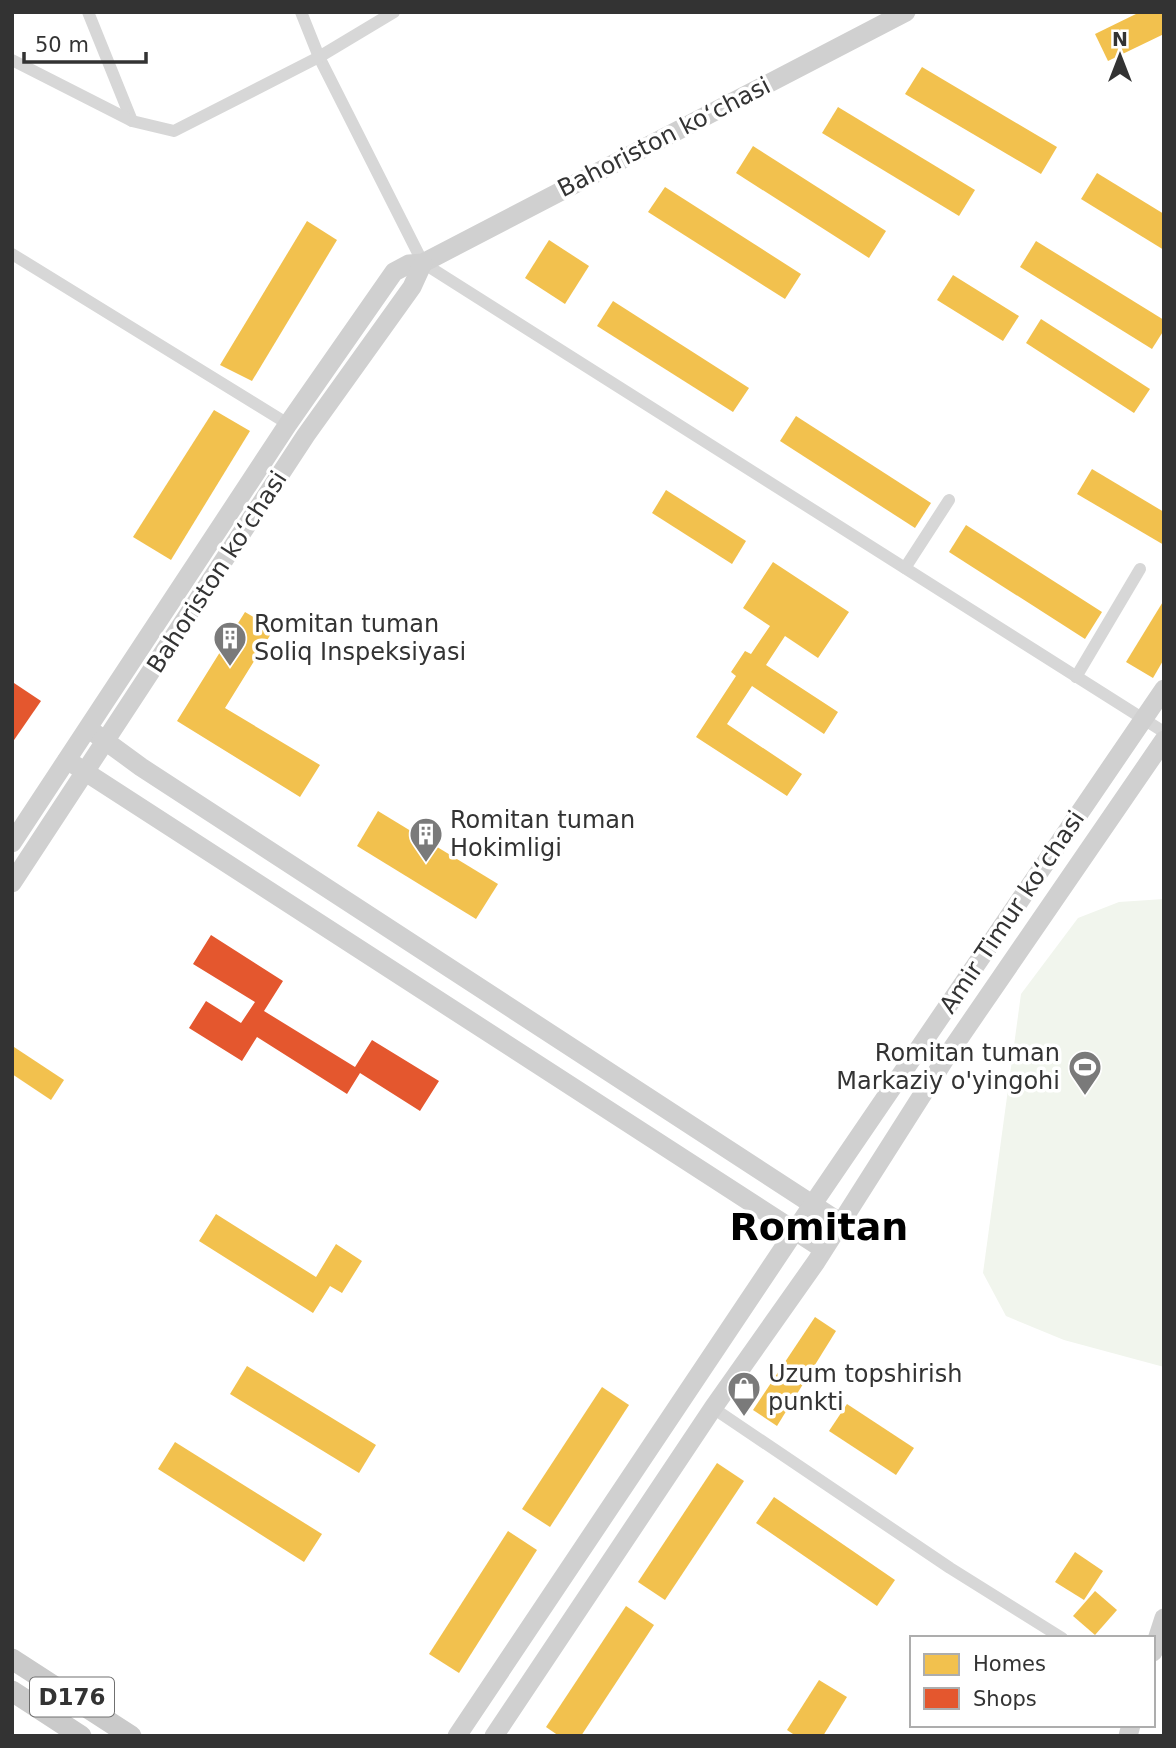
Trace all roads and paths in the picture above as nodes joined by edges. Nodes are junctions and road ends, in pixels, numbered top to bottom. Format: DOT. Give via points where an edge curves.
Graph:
graph roads {
  1 [pos="88,12"];
  2 [pos="301,12"];
  3 [pos="394,12"];
  4 [pos="899,14"];
  5 [pos="319,57"];
  6 [pos="12,60"];
  7 [pos="132,121"];
  8 [pos="12,254"];
  9 [pos="423,263"];
  10 [pos="288,424"];
  11 [pos="948,500"];
  12 [pos="905,568"];
  13 [pos="1140,569"];
  14 [pos="1076,677"];
  15 [pos="1164,689"];
  16 [pos="1143,719"];
  17 [pos="89,729"];
  18 [pos="1164,732"];
  19 [pos="1164,740"];
  20 [pos="106,742"];
  21 [pos="67,760"];
  22 [pos="86,773"];
  23 [pos="12,844"];
  24 [pos="12,883"];
  25 [pos="812,1206"];
  26 [pos="841,1223"];
  27 [pos="796,1232"];
  28 [pos="823,1249"];
  29 [pos="688,1390"];
  30 [pos="713,1408"];
  31 [pos="1164,1618"];
  32 [pos="1059,1636"];
  33 [pos="1155,1646"];
  34 [pos="12,1659"];
  35 [pos="12,1690"];
  36 [pos="81,1736"];
  37 [pos="131,1736"];
  38 [pos="457,1736"];
  39 [pos="494,1736"];
  1 -- 7 [label="street"];
  2 -- 5 [label="street"];
  3 -- 5 [label="street"];
  4 -- 9 [label="street, Bahoriston ko‘chasi"];
  5 -- 7 [label="street" via="174,131"];
  5 -- 9 [label="street"];
  6 -- 7 [label="street"];
  8 -- 10 [label="street"];
  9 -- 10 [label="street, Bahoriston ko‘chasi" via="394,272"];
  9 -- 12 [label="street"];
  9 -- 20 [label="street, Bahoriston ko‘chasi" via="412,287 306,435"];
  10 -- 17 [label="street, Bahoriston ko‘chasi"];
  11 -- 12 [label="street"];
  12 -- 14 [label="street"];
  13 -- 14 [label="street"];
  14 -- 16 [label="street"];
  15 -- 16 [label="street, Amir Timur ko‘chasi"];
  16 -- 18 [label="street"];
  16 -- 25 [label="street, Amir Timur ko‘chasi"];
  17 -- 20 [label="street"];
  17 -- 21 [label="street, Bahoriston ko‘chasi"];
  19 -- 26 [label="street, Amir Timur ko‘chasi" via="947,1056"];
  20 -- 22 [label="street, Bahoriston ko‘chasi"];
  20 -- 25 [label="street"];
  21 -- 22 [label="street"];
  21 -- 23 [label="street, Bahoriston ko‘chasi"];
  22 -- 24 [label="street, Bahoriston ko‘chasi"];
  22 -- 27 [label="street"];
  25 -- 26 [label="street"];
  25 -- 27 [label="street, Amir Timur ko‘chasi"];
  26 -- 28 [label="street, Amir Timur ko‘chasi"];
  27 -- 28 [label="street"];
  27 -- 29 [label="street, Amir Timur ko‘chasi"];
  28 -- 30 [label="street, Amir Timur ko‘chasi"];
  29 -- 30 [label="street"];
  29 -- 38 [label="street, Amir Timur ko‘chasi"];
  30 -- 32 [label="street"];
  30 -- 39 [label="street, Amir Timur ko‘chasi"];
  31 -- 33 [label="street"];
  34 -- 37 [label="main road, D176"];
  35 -- 36 [label="main road, D176"];
}
